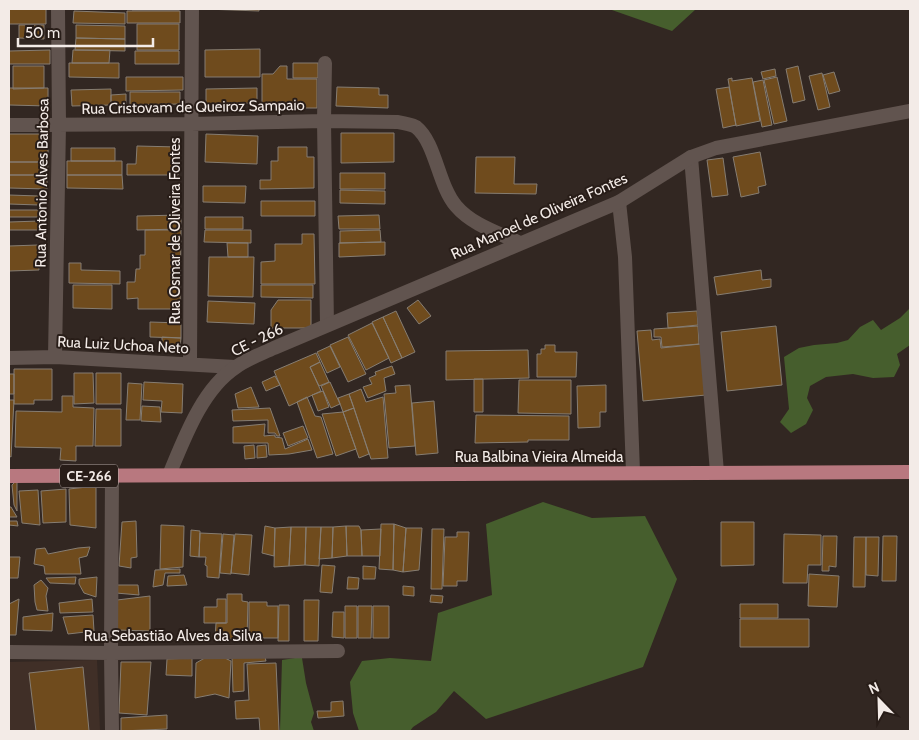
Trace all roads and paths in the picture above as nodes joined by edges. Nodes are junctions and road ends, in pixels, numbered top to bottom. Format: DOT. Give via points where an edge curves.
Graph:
graph roads {
  1 [pos="58,9"];
  2 [pos="192,9"];
  3 [pos="325,63"];
  4 [pos="910,111"];
  5 [pos="324,121"];
  6 [pos="191,124"];
  7 [pos="9,125"];
  8 [pos="59,125"];
  9 [pos="691,157"];
  10 [pos="619,202"];
  11 [pos="520,243"];
  12 [pos="328,325"];
  13 [pos="56,357"];
  14 [pos="9,358"];
  15 [pos="190,364"];
  16 [pos="235,367"];
  17 [pos="633,472"];
  18 [pos="717,472"];
  19 [pos="910,472"];
  20 [pos="169,475"];
  21 [pos="9,476"];
  22 [pos="112,476"];
  23 [pos="9,652"];
  24 [pos="338,652"];
  25 [pos="111,654"];
  26 [pos="112,731"];
  1 -- 8 [label="street, Rua Antonio Alves Barbosa"];
  2 -- 6 [label="street, Rua Osmar de Oliveira Fontes"];
  3 -- 5 [label="street"];
  4 -- 9 [label="street, Rua Manoel de Oliveira Fontes" via="716,148"];
  5 -- 6 [label="street, Rua Cristovam de Queiroz Sampaio"];
  5 -- 11 [label="street" via="397,122 416,128 428,142 455,205 474,221"];
  5 -- 12 [label="street, Rua Cristovam de Queiroz Sampaio"];
  6 -- 8 [label="street, Rua Cristovam de Queiroz Sampaio"];
  6 -- 15 [label="street, Rua Osmar de Oliveira Fontes"];
  7 -- 8 [label="street, Rua Cristovam de Queiroz Sampaio"];
  8 -- 13 [label="street, Rua Antonio Alves Barbosa"];
  9 -- 10 [label="street, Rua Manoel de Oliveira Fontes"];
  9 -- 18 [label="street"];
  10 -- 11 [label="street, Rua Manoel de Oliveira Fontes"];
  10 -- 17 [label="street" via="625,257"];
  11 -- 12 [label="street, Rua Manoel de Oliveira Fontes"];
  12 -- 16 [label="street, CE - 266"];
  13 -- 14 [label="street, Rua Luiz Uchoa Neto"];
  13 -- 15 [label="street, Rua Luiz Uchoa Neto"];
  15 -- 16 [label="street, Rua Luiz Uchoa Neto"];
  16 -- 20 [label="street, CE - 266" via="203,402"];
  17 -- 18 [label="main road, Rua Balbina Vieira Almeida"];
  17 -- 20 [label="main road, Rua Balbina Vieira Almeida"];
  18 -- 19 [label="main road, Rua Balbina Vieira Almeida"];
  20 -- 22 [label="main road, CE-266"];
  21 -- 22 [label="main road, CE-266"];
  22 -- 25 [label="street"];
  23 -- 25 [label="street, Rua Sebastião Alves da Silva"];
  24 -- 25 [label="street, Rua Sebastião Alves da Silva"];
  25 -- 26 [label="street"];
}
